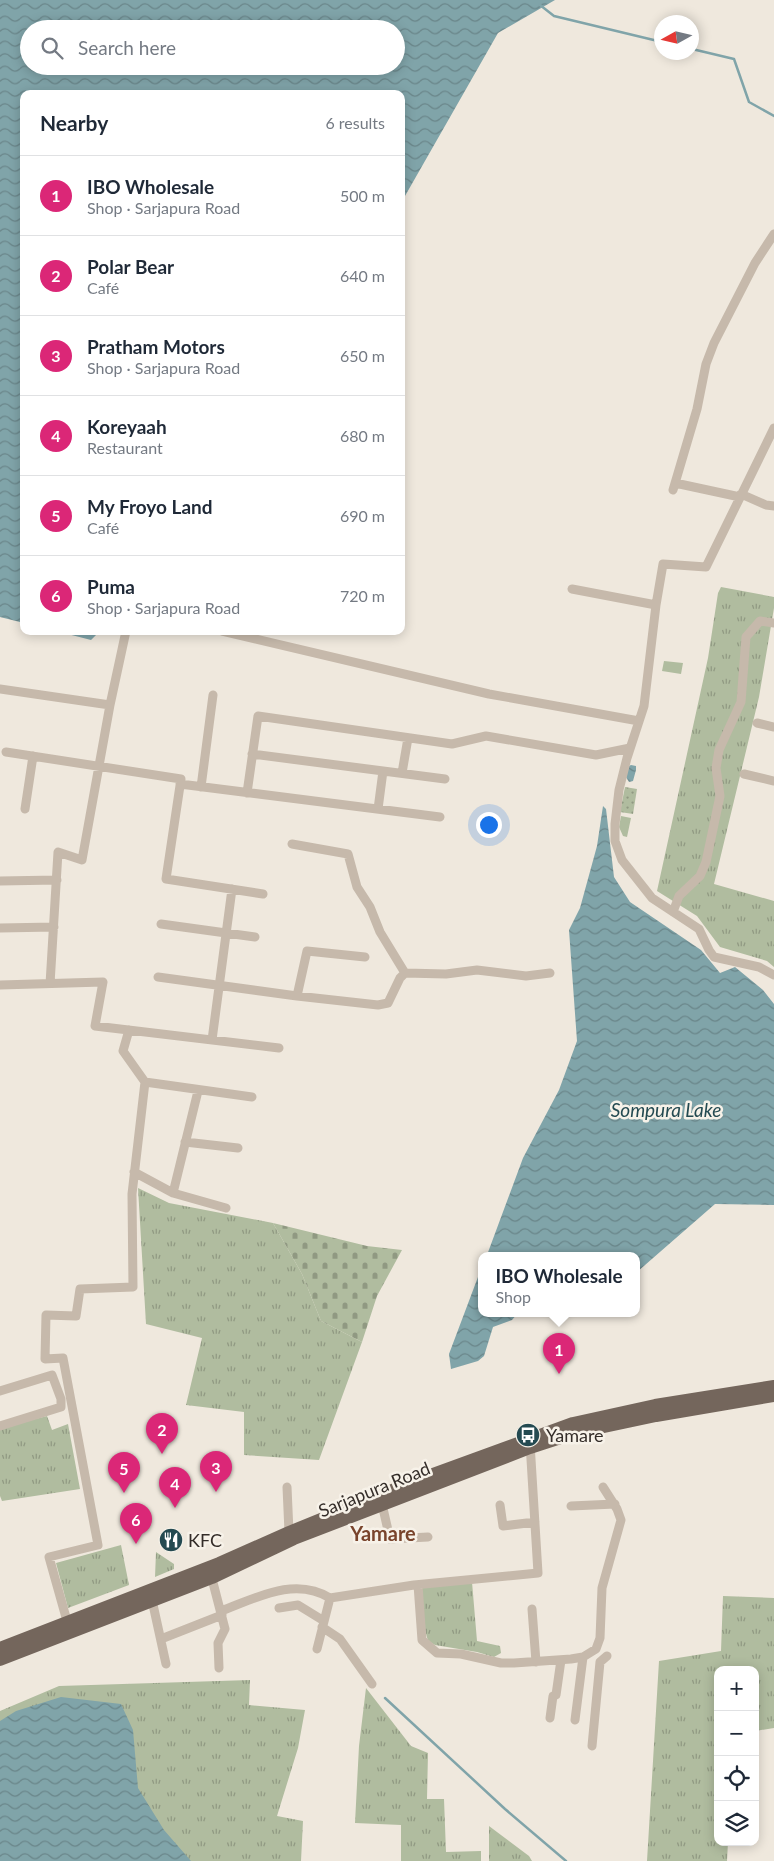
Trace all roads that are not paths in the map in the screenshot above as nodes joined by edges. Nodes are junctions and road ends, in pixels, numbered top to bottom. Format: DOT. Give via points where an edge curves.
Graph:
graph roads {
  1 [pos="774,234"];
  2 [pos="774,428"];
  3 [pos="741,495"];
  4 [pos="774,506"];
  5 [pos="572,589"];
  6 [pos="656,605"];
  7 [pos="774,624"];
  8 [pos="125,635"];
  9 [pos="239,635"];
  10 [pos="0,690"];
  11 [pos="213,695"];
  12 [pos="110,705"];
  13 [pos="639,721"];
  14 [pos="757,723"];
  15 [pos="774,727"];
  16 [pos="408,738"];
  17 [pos="630,748"];
  18 [pos="6,752"];
  19 [pos="252,754"];
  20 [pos="33,756"];
  21 [pos="99,767"];
  22 [pos="383,771"];
  23 [pos="402,774"];
  24 [pos="744,774"];
  25 [pos="445,779"];
  26 [pos="774,781"];
  27 [pos="180,784"];
  28 [pos="201,787"];
  29 [pos="247,793"];
  30 [pos="25,809"];
  31 [pos="378,809"];
  32 [pos="440,817"];
  33 [pos="292,844"];
  34 [pos="57,880"];
  35 [pos="0,881"];
  36 [pos="232,889"];
  37 [pos="262,894"];
  38 [pos="673,912"];
  39 [pos="160,924"];
  40 [pos="54,927"];
  41 [pos="0,928"];
  42 [pos="226,933"];
  43 [pos="255,937"];
  44 [pos="365,957"];
  45 [pos="405,973"];
  46 [pos="550,973"];
  47 [pos="774,975"];
  48 [pos="158,977"];
  49 [pos="50,984"];
  50 [pos="0,985"];
  51 [pos="220,986"];
  52 [pos="296,996"];
  53 [pos="129,1030"];
  54 [pos="212,1040"];
  55 [pos="279,1048"];
  56 [pos="145,1082"];
  57 [pos="198,1091"];
  58 [pos="252,1097"];
  59 [pos="186,1142"];
  60 [pos="238,1148"];
  61 [pos="134,1172"];
  62 [pos="173,1193"];
  63 [pos="226,1208"];
  64 [pos="774,1386"];
  65 [pos="68,1387"];
  66 [pos="57,1390"];
  67 [pos="0,1391"];
  68 [pos="748,1395"];
  69 [pos="774,1396"];
  70 [pos="0,1426"];
  71 [pos="530,1443"];
  72 [pos="287,1487"];
  73 [pos="603,1487"];
  74 [pos="382,1504"];
  75 [pos="615,1504"];
  76 [pos="500,1505"];
  77 [pos="571,1506"];
  78 [pos="535,1522"];
  79 [pos="289,1532"];
  80 [pos="428,1537"];
  81 [pos="211,1573"];
  82 [pos="418,1585"];
  83 [pos="330,1598"];
  84 [pos="152,1600"];
  85 [pos="279,1608"];
  86 [pos="532,1609"];
  87 [pos="221,1613"];
  88 [pos="67,1621"];
  89 [pos="323,1624"];
  90 [pos="160,1639"];
  91 [pos="0,1648"];
  92 [pos="317,1649"];
  93 [pos="607,1656"];
  94 [pos="583,1657"];
  95 [pos="0,1660"];
  96 [pos="561,1660"];
  97 [pos="536,1662"];
  98 [pos="166,1664"];
  99 [pos="219,1668"];
  100 [pos="372,1684"];
  101 [pos="550,1718"];
  102 [pos="574,1720"];
  103 [pos="592,1746"];
  1 -- 3 [label="street" via="755,263 714,343 674,486"];
  2 -- 3 [label="street"];
  3 -- 4 [label="street"];
  3 -- 6 [label="street" via="706,567 663,564"];
  5 -- 6 [label="street"];
  6 -- 13 [label="street" via="644,706"];
  7 -- 38 [label="street" via="760,622 746,636 741,702 720,750 716,768 720,796 706,862 700,876 680,896"];
  8 -- 12 [label="street"];
  9 -- 13 [label="street" via="489,694"];
  10 -- 12 [label="street"];
  11 -- 28 [label="street"];
  12 -- 21 [label="street"];
  13 -- 17 [label="street"];
  14 -- 15 [label="street"];
  16 -- 17 [label="street" via="452,744 486,736 596,755"];
  16 -- 19 [label="street" via="258,716"];
  16 -- 23 [label="street"];
  17 -- 38 [label="street" via="619,790 615,841 622,860 652,898"];
  18 -- 20 [label="street"];
  19 -- 22 [label="street"];
  19 -- 29 [label="street"];
  20 -- 21 [label="street"];
  20 -- 30 [label="street"];
  21 -- 27 [label="street" via="181,779"];
  21 -- 34 [label="street" via="82,860 58,852"];
  22 -- 23 [label="street"];
  22 -- 31 [label="street"];
  23 -- 25 [label="street"];
  24 -- 26 [label="street"];
  27 -- 28 [label="street"];
  27 -- 36 [label="street" via="166,879"];
  28 -- 29 [label="street"];
  29 -- 31 [label="street"];
  31 -- 32 [label="street"];
  33 -- 45 [label="street" via="348,854 357,886"];
  34 -- 35 [label="street"];
  34 -- 40 [label="street"];
  36 -- 37 [label="street"];
  36 -- 42 [label="street"];
  38 -- 47 [label="street" via="699,929 714,956 759,967"];
  39 -- 42 [label="street"];
  40 -- 41 [label="street"];
  40 -- 49 [label="street"];
  42 -- 43 [label="street"];
  42 -- 51 [label="street"];
  44 -- 52 [label="street" via="306,951"];
  45 -- 46 [label="street" via="446,974 477,970 526,976"];
  45 -- 52 [label="street" via="388,1003 378,1005"];
  48 -- 51 [label="street"];
  49 -- 50 [label="street"];
  49 -- 53 [label="street" via="103,982 95,1026"];
  51 -- 52 [label="street"];
  51 -- 54 [label="street"];
  53 -- 54 [label="street"];
  53 -- 56 [label="street" via="123,1051"];
  54 -- 55 [label="street"];
  56 -- 57 [label="street"];
  56 -- 61 [label="street"];
  57 -- 58 [label="street"];
  57 -- 59 [label="street"];
  59 -- 60 [label="street"];
  59 -- 62 [label="street"];
  61 -- 62 [label="street"];
  61 -- 65 [label="street" via="133,1287 80,1289 76,1316 46,1315 45,1359 63,1358"];
  62 -- 63 [label="street"];
  64 -- 68 [label="main road, Sarjapura Road"];
  65 -- 66 [label="street"];
  65 -- 88 [label="street" via="98,1545 49,1557"];
  66 -- 67 [label="street" via="52,1375"];
  66 -- 70 [label="street" via="61,1407"];
  68 -- 69 [label="main road, Sarjapura Road"];
  68 -- 71 [label="main road, Sarjapura Road" via="655,1405 574,1423"];
  71 -- 74 [label="main road, Sarjapura Road"];
  71 -- 78 [label="street"];
  71 -- 79 [label="main road, Sarjapura Road" via="414,1481"];
  72 -- 79 [label="street"];
  73 -- 75 [label="street"];
  74 -- 80 [label="street" via="390,1539"];
  74 -- 81 [label="main road, Sarjapura Road"];
  75 -- 77 [label="street"];
  75 -- 94 [label="street" via="621,1520 602,1588 600,1638 596,1649"];
  76 -- 78 [label="street" via="503,1526"];
  78 -- 82 [label="street" via="538,1573"];
  79 -- 81 [label="main road, Sarjapura Road"];
  81 -- 84 [label="main road, Sarjapura Road"];
  81 -- 87 [label="street"];
  81 -- 88 [label="main road, Sarjapura Road"];
  82 -- 83 [label="street"];
  82 -- 97 [label="street" via="422,1640 438,1653 461,1654 501,1663"];
  83 -- 87 [label="street" via="318,1590 295,1588 269,1593"];
  83 -- 89 [label="street"];
  84 -- 90 [label="street"];
  84 -- 95 [label="main road, Sarjapura Road"];
  85 -- 89 [label="street" via="298,1604 314,1613"];
  86 -- 97 [label="street"];
  87 -- 90 [label="street"];
  87 -- 99 [label="street" via="225,1629 218,1643"];
  88 -- 91 [label="main road, Sarjapura Road"];
  89 -- 92 [label="street"];
  89 -- 100 [label="street" via="340,1638"];
  90 -- 98 [label="street"];
  93 -- 103 [label="street" via="600,1662"];
  94 -- 96 [label="street"];
  94 -- 102 [label="street"];
  96 -- 97 [label="street"];
  96 -- 101 [label="street"];
}
